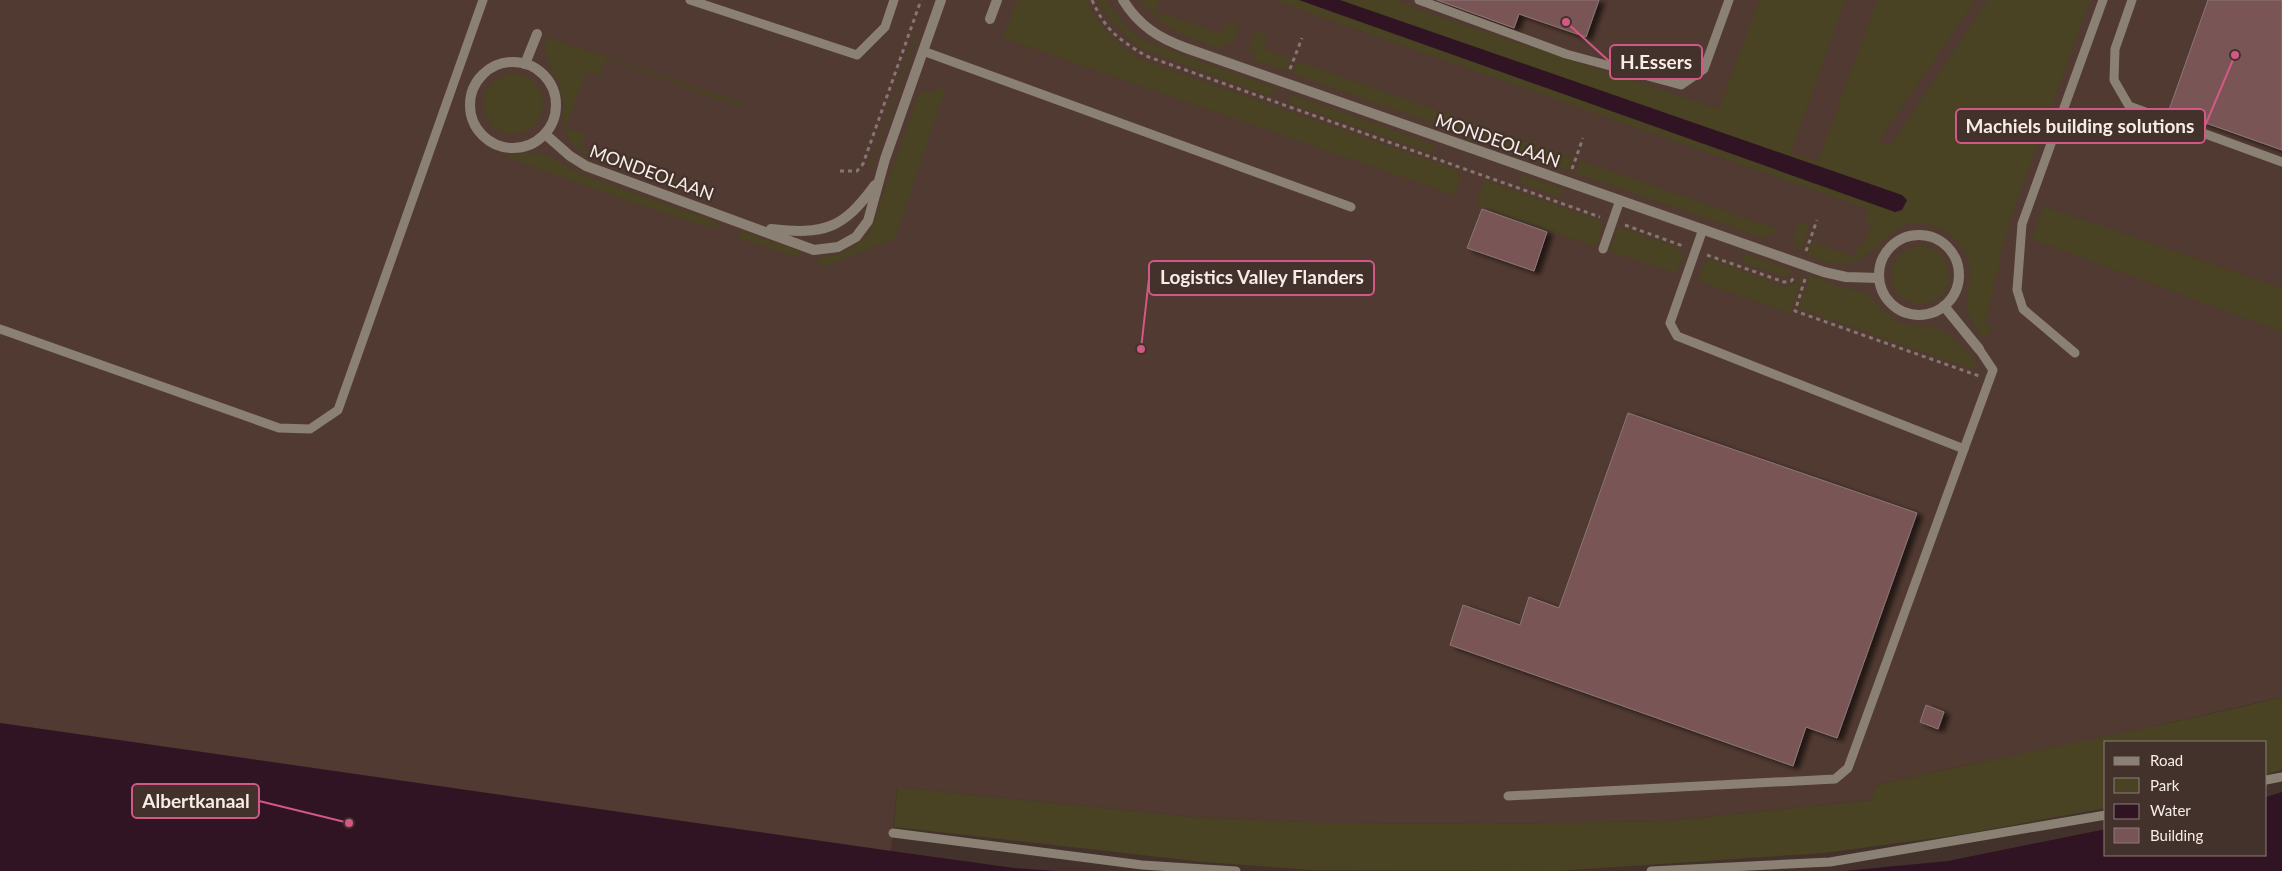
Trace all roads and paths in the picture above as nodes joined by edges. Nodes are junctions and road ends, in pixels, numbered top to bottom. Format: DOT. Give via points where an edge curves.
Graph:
graph roads {
  1 [pos="483,0"];
  2 [pos="690,0"];
  3 [pos="894,0"];
  4 [pos="921,0"];
  5 [pos="941,0"];
  6 [pos="997,0"];
  7 [pos="1092,0"];
  8 [pos="1123,0"];
  9 [pos="1419,0"];
  10 [pos="1729,0"];
  11 [pos="2104,0"];
  12 [pos="2132,0"];
  13 [pos="990,19"];
  14 [pos="537,34"];
  15 [pos="1302,38"];
  16 [pos="923,51"];
  17 [pos="525,64"];
  18 [pos="1288,74"];
  19 [pos="545,134"];
  20 [pos="1583,138"];
  21 [pos="2282,162"];
  22 [pos="840,171"];
  23 [pos="1571,172"];
  24 [pos="880,178"];
  25 [pos="1620,200"];
  26 [pos="1351,207"];
  27 [pos="1817,220"];
  28 [pos="1613,221"];
  29 [pos="756,227"];
  30 [pos="1703,230"];
  31 [pos="1603,249"];
  32 [pos="1696,250"];
  33 [pos="1805,255"];
  34 [pos="1809,267"];
  35 [pos="1799,272"];
  36 [pos="1879,278"];
  37 [pos="1944,306"];
  38 [pos="0,329"];
  39 [pos="1979,348"];
  40 [pos="2075,354"];
  41 [pos="1989,379"];
  42 [pos="1964,449"];
  43 [pos="2282,776"];
  44 [pos="2267,780"];
  45 [pos="1508,796"];
  46 [pos="2104,816"];
  47 [pos="893,833"];
  48 [pos="1236,871"];
  49 [pos="1651,871"];
  1 -- 38 [label="lane" via="338,410 310,429 279,428"];
  2 -- 3 [label="lane" via="857,55 885,27"];
  4 -- 22 [label="path" via="864,164 857,171"];
  5 -- 16 [label="street"];
  6 -- 13 [label="street"];
  7 -- 28 [label="path" via="1103,24 1146,56"];
  8 -- 25 [label="street, MONDEOLAAN" via="1142,25 1168,41"];
  9 -- 10 [label="lane" via="1566,54 1681,85 1704,69"];
  11 -- 40 [label="lane" via="2022,224 2017,290 2023,310"];
  12 -- 21 [label="lane" via="2115,49 2114,80 2129,106"];
  14 -- 17 [label="street"];
  15 -- 18 [label="path"];
  16 -- 24 [label="street"];
  16 -- 26 [label="lane"];
  17 -- 19 [label="street" via="545,78 555,95 555,115"];
  17 -- 19 [label="street" via="503,62 486,72 474,86 470,114 479,131 503,147 525,146"];
  19 -- 29 [label="street, MONDEOLAAN" via="586,166"];
  20 -- 23 [label="path"];
  24 -- 29 [label="street" via="852,214 831,226 814,232"];
  24 -- 29 [label="street" via="868,221 856,237 838,247 814,250"];
  25 -- 28 [label="lane"];
  25 -- 30 [label="street, MONDEOLAAN"];
  27 -- 33 [label="path"];
  28 -- 31 [label="lane"];
  28 -- 32 [label="path"];
  30 -- 32 [label="lane"];
  30 -- 34 [label="street, MONDEOLAAN"];
  32 -- 35 [label="path" via="1784,282 1791,281"];
  32 -- 42 [label="lane" via="1670,323 1677,336"];
  34 -- 36 [label="street, MONDEOLAAN" via="1846,278"];
  34 -- 41 [label="path" via="1794,311"];
  36 -- 37 [label="street" via="1886,298 1903,312 1924,315"];
  36 -- 37 [label="street" via="1880,266 1892,246 1912,236 1935,238 1945,245 1957,264 1957,287"];
  37 -- 39 [label="street"];
  39 -- 41 [label="lane" via="1992,370"];
  41 -- 42 [label="lane"];
  42 -- 45 [label="lane" via="1848,768 1835,779"];
  43 -- 44 [label="lane"];
  46 -- 49 [label="lane" via="1830,862"];
  47 -- 48 [label="lane" via="1142,865"];
}
